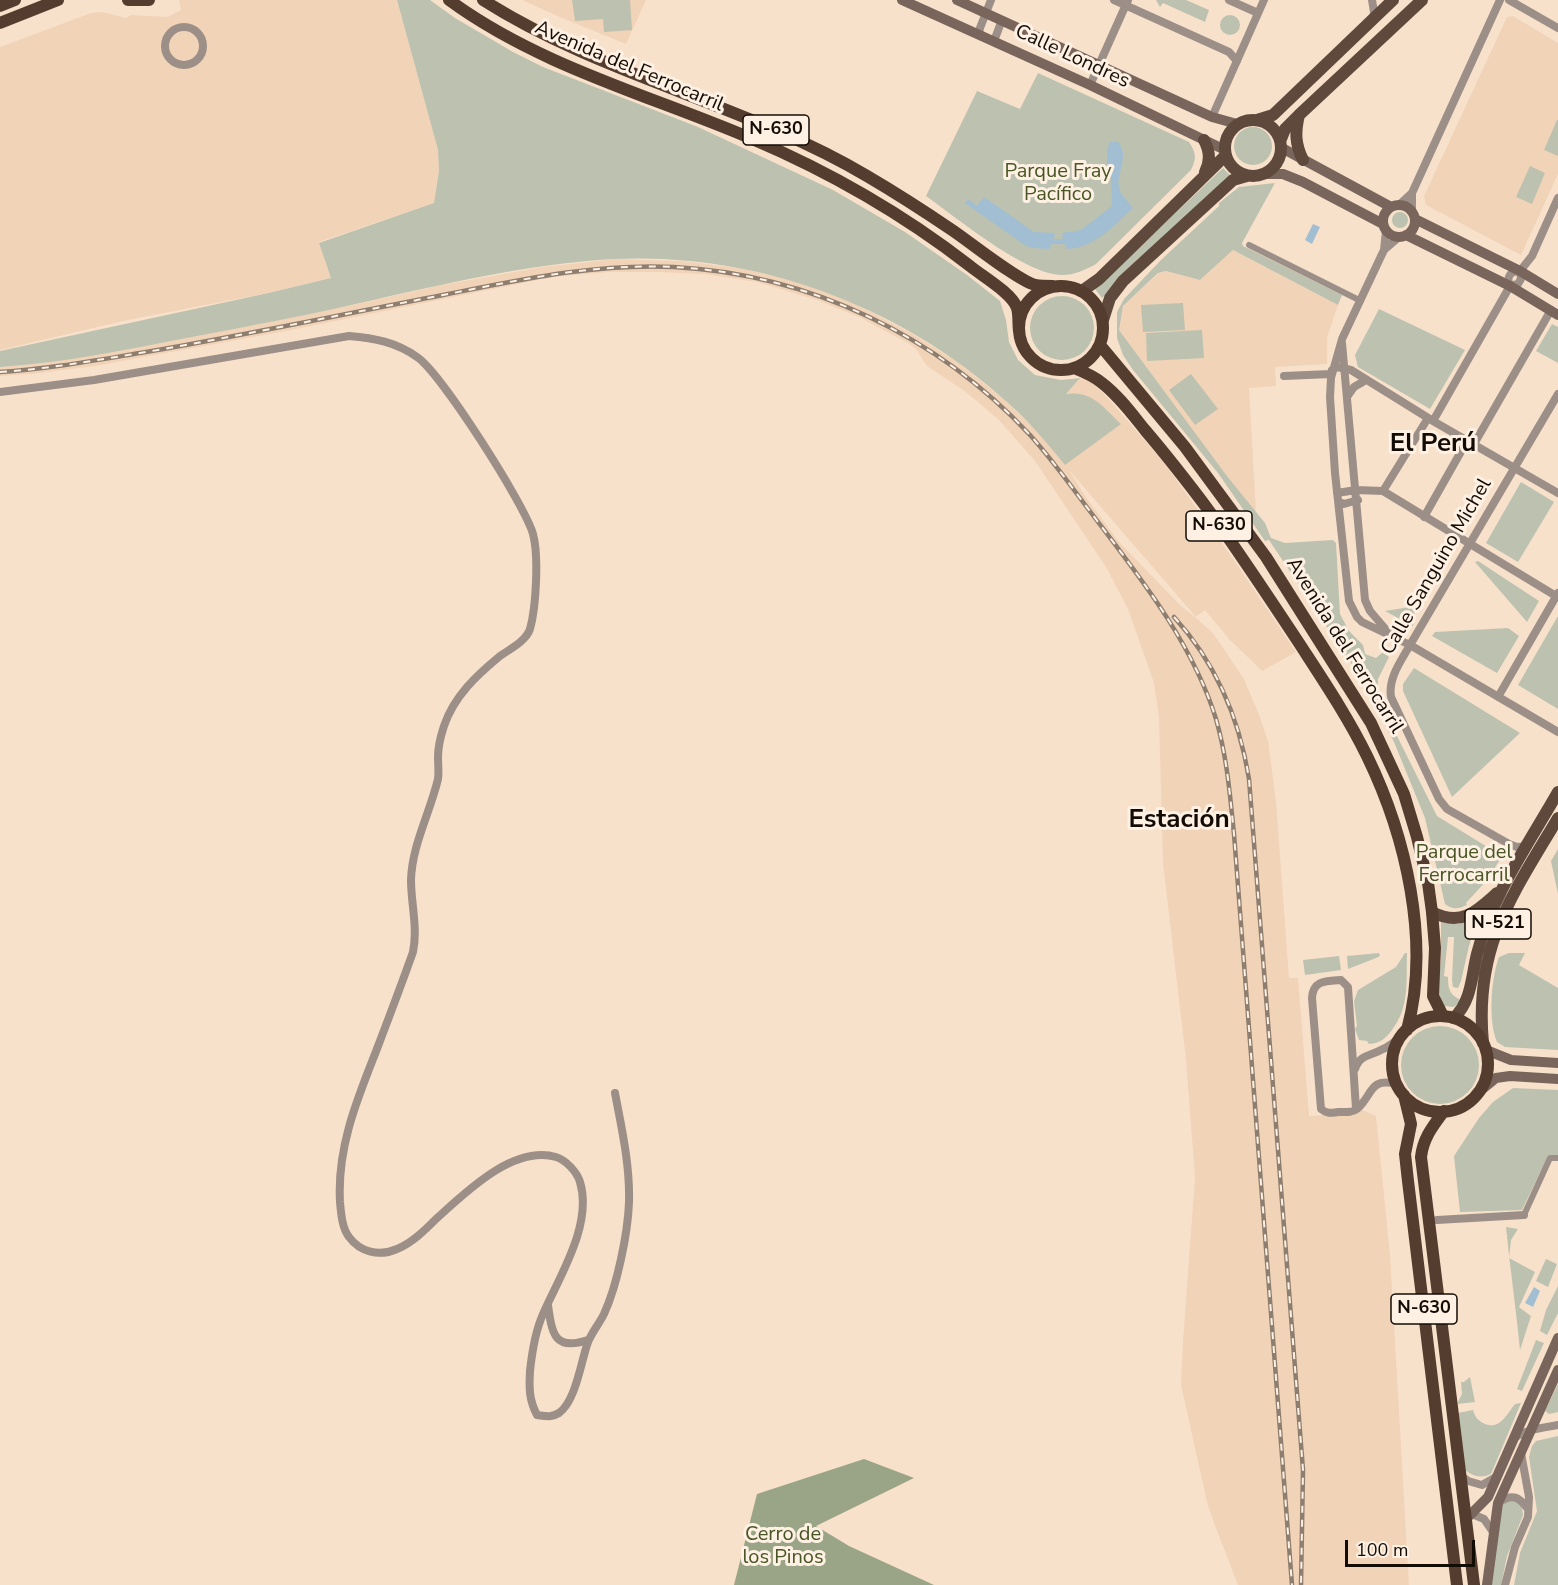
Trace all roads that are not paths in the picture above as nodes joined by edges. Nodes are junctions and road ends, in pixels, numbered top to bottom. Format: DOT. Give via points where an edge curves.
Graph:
graph roads {
  1 [pos="15,0"];
  2 [pos="58,0"];
  3 [pos="128,0"];
  4 [pos="149,0"];
  5 [pos="449,0"];
  6 [pos="483,0"];
  7 [pos="902,0"];
  8 [pos="957,0"];
  9 [pos="991,0"];
  10 [pos="1114,0"];
  11 [pos="1229,0"];
  12 [pos="1264,0"];
  13 [pos="1372,0"];
  14 [pos="1393,0"];
  15 [pos="1422,0"];
  16 [pos="1500,0"];
  17 [pos="1509,0"];
  18 [pos="1127,3"];
  19 [pos="0,6"];
  20 [pos="24,13"];
  21 [pos="986,13"];
  22 [pos="1258,13"];
  23 [pos="1002,20"];
  24 [pos="1372,20"];
  25 [pos="0,23"];
  26 [pos="1558,28"];
  27 [pos="0,32"];
  28 [pos="979,34"];
  29 [pos="994,41"];
  30 [pos="165,46"];
  31 [pos="1237,61"];
  32 [pos="1099,65"];
  33 [pos="1090,85"];
  34 [pos="1299,115"];
  35 [pos="1212,117"];
  36 [pos="1257,120"];
  37 [pos="1237,124"];
  38 [pos="1204,140"];
  39 [pos="1282,144"];
  40 [pos="1225,152"];
  41 [pos="1303,159"];
  42 [pos="1266,174"];
  43 [pos="1247,176"];
  44 [pos="1201,181"];
  45 [pos="1412,193"];
  46 [pos="1558,198"];
  47 [pos="1395,206"];
  48 [pos="1413,215"];
  49 [pos="1385,227"];
  50 [pos="1403,236"];
  51 [pos="1249,245"];
  52 [pos="1384,250"];
  53 [pos="1520,271"];
  54 [pos="1053,286"];
  55 [pos="1510,286"];
  56 [pos="1082,291"];
  57 [pos="1558,294"];
  58 [pos="1361,301"];
  59 [pos="1554,312"];
  60 [pos="1103,320"];
  61 [pos="1019,331"];
  62 [pos="1342,339"];
  63 [pos="1100,345"];
  64 [pos="1074,368"];
  65 [pos="1346,368"];
  66 [pos="1331,374"];
  67 [pos="1284,376"];
  68 [pos="1346,377"];
  69 [pos="1365,380"];
  70 [pos="0,392"];
  71 [pos="1558,394"];
  72 [pos="1347,397"];
  73 [pos="1430,419"];
  74 [pos="1471,443"];
  75 [pos="1514,468"];
  76 [pos="1356,490"];
  77 [pos="1383,491"];
  78 [pos="1337,493"];
  79 [pos="1558,493"];
  80 [pos="1358,501"];
  81 [pos="1339,502"];
  82 [pos="1424,517"];
  83 [pos="1469,544"];
  84 [pos="1557,594"];
  85 [pos="1365,600"];
  86 [pos="1349,601"];
  87 [pos="1389,634"];
  88 [pos="1410,645"];
  89 [pos="1498,697"];
  90 [pos="1558,732"];
  91 [pos="1558,792"];
  92 [pos="1558,818"];
  93 [pos="1528,846"];
  94 [pos="1500,890"];
  95 [pos="1432,912"];
  96 [pos="1449,1017"];
  97 [pos="1404,1033"];
  98 [pos="1352,1035"];
  99 [pos="1485,1047"];
  100 [pos="1370,1053"];
  101 [pos="1558,1063"];
  102 [pos="1354,1072"];
  103 [pos="1558,1079"];
  104 [pos="1355,1082"];
  105 [pos="1372,1088"];
  106 [pos="1401,1090"];
  107 [pos="1479,1092"];
  108 [pos="615,1093"];
  109 [pos="1356,1109"];
  110 [pos="1444,1112"];
  111 [pos="1558,1158"];
  112 [pos="1524,1215"];
  113 [pos="1437,1220"];
  114 [pos="548,1304"];
  115 [pos="1558,1338"];
  116 [pos="588,1340"];
  117 [pos="1558,1370"];
  118 [pos="1525,1411"];
  119 [pos="1558,1425"];
  120 [pos="1531,1430"];
  121 [pos="1513,1439"];
  122 [pos="1521,1452"];
  123 [pos="1461,1475"];
  124 [pos="1496,1477"];
  125 [pos="1498,1503"];
  126 [pos="1528,1509"];
  127 [pos="1469,1516"];
  128 [pos="1451,1524"];
  129 [pos="1493,1532"];
  130 [pos="1457,1585"];
  131 [pos="1474,1585"];
  132 [pos="1487,1585"];
  133 [pos="1505,1585"];
  1 -- 19 [label="highway"];
  2 -- 20 [label="highway"];
  3 -- 4 [label="highway"];
  5 -- 61 [label="highway, Avenida del Ferrocarril / N-630" via="552,59 750,138 858,191 939,242 1006,294 1017,308"];
  6 -- 54 [label="highway, Avenida del Ferrocarril / N-630" via="559,42 812,147 866,175 1034,284"];
  7 -- 28 [label="main road, Calle Londres"];
  8 -- 21 [label="main road, Calle Londres"];
  9 -- 21 [label="street"];
  10 -- 18 [label="street"];
  11 -- 22 [label="street"];
  12 -- 22 [label="street"];
  13 -- 24 [label="street"];
  14 -- 24 [label="main road"];
  15 -- 34 [label="main road"];
  16 -- 45 [label="street"];
  17 -- 26 [label="street"];
  18 -- 31 [label="street" via="1229,52"];
  18 -- 32 [label="street"];
  20 -- 25 [label="highway"];
  20 -- 27 [label="highway"];
  21 -- 23 [label="main road, Calle Londres"];
  21 -- 28 [label="street"];
  22 -- 31 [label="street"];
  23 -- 29 [label="street"];
  23 -- 32 [label="main road, Calle Londres"];
  24 -- 36 [label="main road" via="1273,115"];
  28 -- 29 [label="main road, Calle Londres"];
  29 -- 33 [label="main road, Calle Londres"];
  30 -- 30 [label="street" via="171,59 180,64 196,61 203,47 200,35 186,27 172,31"];
  31 -- 35 [label="street"];
  32 -- 33 [label="street"];
  32 -- 35 [label="main road, Calle Londres"];
  33 -- 38 [label="main road, Calle Londres"];
  34 -- 39 [label="main road" via="1285,129"];
  34 -- 41 [label="main road" via="1296,137"];
  35 -- 37 [label="main road, Calle Londres"];
  36 -- 37 [label="main road"];
  36 -- 39 [label="main road" via="1272,126"];
  37 -- 40 [label="main road" via="1226,138"];
  38 -- 40 [label="main road, Calle Londres"];
  38 -- 44 [label="main road" via="1209,161"];
  39 -- 41 [label="main road"];
  39 -- 42 [label="main road" via="1278,163"];
  40 -- 43 [label="main road" via="1233,168"];
  40 -- 44 [label="main road"];
  41 -- 47 [label="main road"];
  42 -- 43 [label="main road"];
  42 -- 49 [label="main road" via="1282,174 1303,183"];
  43 -- 60 [label="main road" via="1233,180 1123,281 1110,298"];
  44 -- 56 [label="main road"];
  45 -- 47 [label="street"];
  45 -- 48 [label="street"];
  46 -- 53 [label="street" via="1532,256"];
  47 -- 48 [label="main road" via="1408,208"];
  47 -- 49 [label="main road" via="1384,214"];
  48 -- 50 [label="main road" via="1413,228"];
  48 -- 53 [label="main road"];
  49 -- 50 [label="main road"];
  49 -- 52 [label="street"];
  50 -- 52 [label="street"];
  50 -- 55 [label="main road"];
  51 -- 58 [label="street"];
  52 -- 58 [label="street"];
  53 -- 55 [label="street" via="1518,284"];
  53 -- 57 [label="main road"];
  54 -- 56 [label="highway, N-630"];
  54 -- 61 [label="highway" via="1030,299 1020,318"];
  55 -- 59 [label="main road"];
  55 -- 73 [label="street"];
  56 -- 60 [label="highway" via="1095,302"];
  58 -- 62 [label="street"];
  59 -- 74 [label="street" via="1527,349"];
  60 -- 63 [label="highway"];
  61 -- 64 [label="highway, N-630" via="1022,344 1034,360 1051,369"];
  62 -- 65 [label="street"];
  62 -- 66 [label="street"];
  63 -- 64 [label="highway" via="1091,358"];
  63 -- 95 [label="highway, Avenida del Ferrocarril / N-630" via="1185,447 1266,556 1361,706 1404,794"];
  64 -- 97 [label="highway, Avenida del Ferrocarril / N-630" via="1102,383 1119,399 1180,472 1274,604 1368,758 1399,842 1414,914 1417,971 1411,1015"];
  65 -- 66 [label="street" via="1337,367"];
  65 -- 68 [label="street"];
  65 -- 69 [label="street"];
  66 -- 67 [label="street"];
  66 -- 68 [label="street"];
  66 -- 78 [label="street"];
  68 -- 69 [label="street"];
  68 -- 72 [label="street"];
  69 -- 72 [label="street"];
  69 -- 73 [label="street"];
  70 -- 114 [label="street" via="94,380 349,336 372,338 404,348 420,358 436,375 492,459 528,520 536,550 529,633 465,687 444,724 439,775 414,857 413,952 343,1147 341,1215 347,1235 358,1247 383,1253 398,1249 417,1236 461,1197 506,1166 532,1155 562,1159 580,1181 583,1203 575,1247"];
  71 -- 75 [label="street, Calle Sanguino Michel"];
  72 -- 76 [label="street"];
  73 -- 74 [label="street"];
  73 -- 77 [label="street"];
  74 -- 75 [label="street"];
  74 -- 82 [label="street"];
  75 -- 79 [label="street"];
  75 -- 83 [label="street, Calle Sanguino Michel"];
  76 -- 77 [label="street"];
  76 -- 78 [label="street"];
  76 -- 80 [label="street"];
  77 -- 82 [label="street"];
  78 -- 81 [label="street"];
  80 -- 81 [label="street"];
  80 -- 85 [label="street"];
  81 -- 86 [label="street"];
  82 -- 83 [label="street"];
  83 -- 84 [label="street"];
  83 -- 88 [label="street, Calle Sanguino Michel"];
  84 -- 89 [label="street"];
  85 -- 86 [label="street" via="1356,604"];
  85 -- 87 [label="street"];
  86 -- 87 [label="street" via="1362,622"];
  87 -- 88 [label="street"];
  88 -- 89 [label="street"];
  88 -- 93 [label="street, Calle Sanguino Michel" via="1389,688 1439,799 1447,809 1509,844"];
  89 -- 90 [label="street"];
  91 -- 93 [label="main road, N-521"];
  92 -- 99 [label="main road, N-521" via="1496,930 1483,984 1481,1021"];
  93 -- 94 [label="main road, N-521"];
  94 -- 95 [label="main road" via="1474,912 1460,918 1445,918"];
  94 -- 96 [label="main road, N-521" via="1480,942 1469,996 1464,1006"];
  95 -- 96 [label="highway, Avenida del Ferrocarril / N-630" via="1432,988 1436,1005"];
  96 -- 97 [label="highway" via="1426,1018"];
  96 -- 99 [label="highway" via="1472,1029"];
  97 -- 100 [label="street" via="1385,1048"];
  97 -- 106 [label="highway, N-630" via="1393,1056 1394,1075"];
  98 -- 100 [label="street" via="1359,1047"];
  98 -- 102 [label="street"];
  98 -- 109 [label="street" via="1348,987 1341,980 1324,981 1314,988 1312,998 1320,1107 1327,1113"];
  99 -- 101 [label="main road" via="1511,1060"];
  99 -- 107 [label="highway" via="1488,1067"];
  100 -- 102 [label="street" via="1359,1060"];
  102 -- 104 [label="street"];
  103 -- 107 [label="main road" via="1496,1078"];
  104 -- 105 [label="street"];
  104 -- 109 [label="street"];
  105 -- 106 [label="street" via="1384,1082"];
  105 -- 109 [label="street"];
  106 -- 110 [label="highway" via="1416,1105"];
  106 -- 128 [label="highway, N-630" via="1411,1124 1405,1154 1407,1181"];
  107 -- 110 [label="highway, N-630" via="1460,1107"];
  108 -- 116 [label="street" via="630,1174 629,1206 617,1273 604,1313"];
  110 -- 123 [label="highway, N-630" via="1427,1135 1421,1157"];
  111 -- 112 [label="street" via="1550,1158"];
  112 -- 113 [label="street"];
  114 -- 116 [label="street" via="556,1336 565,1344"];
  114 -- 116 [label="street" via="534,1340 531,1366 530,1403 537,1415 550,1417 560,1413 567,1403"];
  115 -- 118 [label="main road"];
  117 -- 120 [label="main road"];
  118 -- 120 [label="street"];
  118 -- 121 [label="main road"];
  119 -- 120 [label="street"];
  120 -- 121 [label="street"];
  120 -- 122 [label="main road"];
  121 -- 124 [label="main road"];
  122 -- 125 [label="main road"];
  122 -- 126 [label="street"];
  123 -- 124 [label="street" via="1482,1485"];
  123 -- 127 [label="highway, N-630"];
  124 -- 127 [label="main road" via="1488,1497"];
  125 -- 126 [label="street" via="1516,1497"];
  125 -- 129 [label="main road"];
  126 -- 133 [label="street"];
  127 -- 128 [label="highway"];
  127 -- 129 [label="street" via="1484,1519"];
  127 -- 131 [label="highway, N-630"];
  128 -- 130 [label="highway, N-630"];
  129 -- 132 [label="main road"];
}
